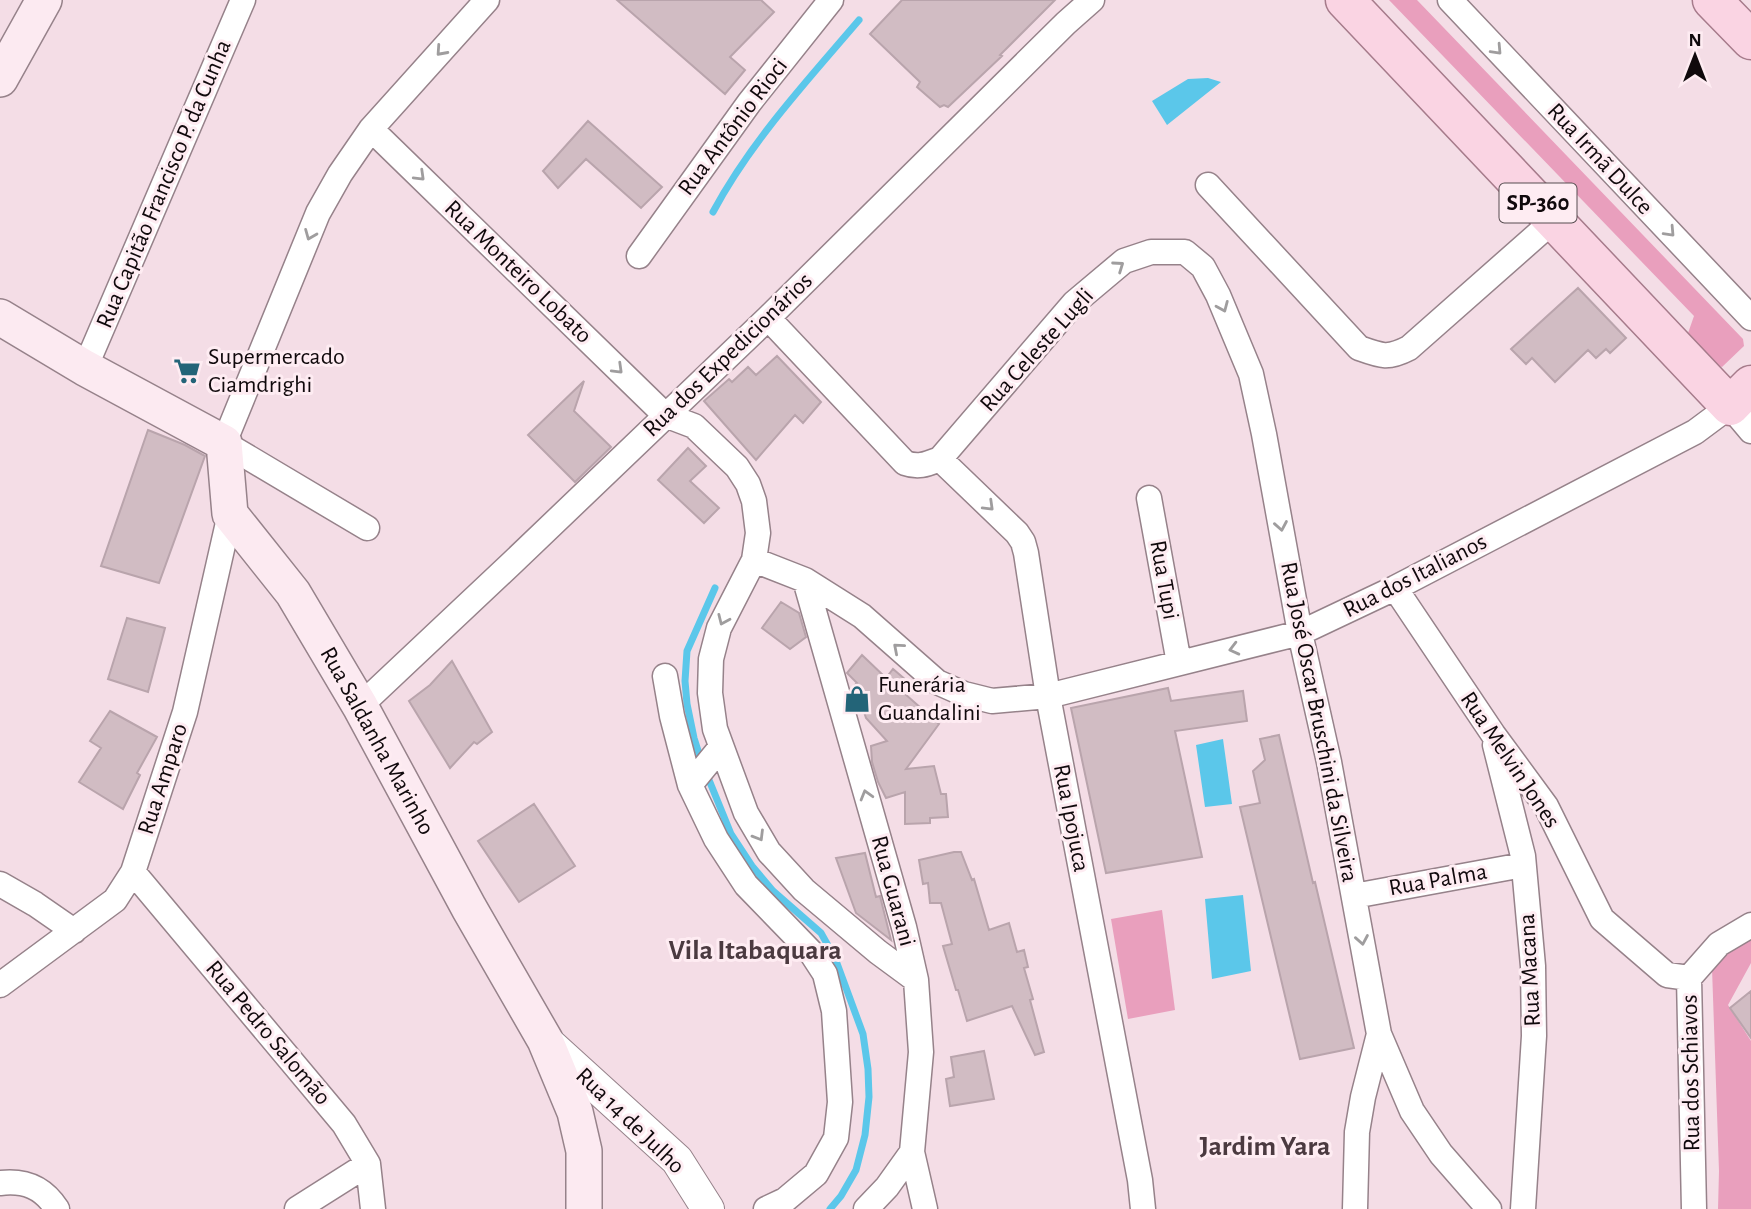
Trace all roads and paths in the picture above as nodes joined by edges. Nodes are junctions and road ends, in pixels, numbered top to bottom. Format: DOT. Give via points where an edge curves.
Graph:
graph roads {
  1 [pos="44,0"];
  2 [pos="243,0"];
  3 [pos="486,0"];
  4 [pos="831,0"];
  5 [pos="1092,0"];
  6 [pos="1345,0"];
  7 [pos="1450,0"];
  8 [pos="1712,0"];
  9 [pos="1751,40"];
  10 [pos="0,79"];
  11 [pos="371,129"];
  12 [pos="1208,185"];
  13 [pos="1554,220"];
  14 [pos="1185,252"];
  15 [pos="639,256"];
  16 [pos="0,317"];
  17 [pos="768,318"];
  18 [pos="1751,318"];
  19 [pos="85,368"];
  20 [pos="1744,407"];
  21 [pos="665,415"];
  22 [pos="224,443"];
  23 [pos="940,459"];
  24 [pos="1149,498"];
  25 [pos="230,514"];
  26 [pos="367,528"];
  27 [pos="754,560"];
  28 [pos="804,580"];
  29 [pos="1395,588"];
  30 [pos="1300,633"];
  31 [pos="1179,663"];
  32 [pos="665,676"];
  33 [pos="1048,696"];
  34 [pos="360,706"];
  35 [pos="1493,734"];
  36 [pos="718,751"];
  37 [pos="692,782"];
  38 [pos="1523,865"];
  39 [pos="133,872"];
  40 [pos="0,884"];
  41 [pos="1354,896"];
  42 [pos="1751,925"];
  43 [pos="74,931"];
  44 [pos="1689,978"];
  45 [pos="916,980"];
  46 [pos="0,985"];
  47 [pos="1379,1034"];
  48 [pos="545,1040"];
  49 [pos="912,1153"];
  50 [pos="368,1164"];
  51 [pos="0,1183"];
  52 [pos="57,1209"];
  53 [pos="298,1209"];
  54 [pos="373,1209"];
  55 [pos="584,1209"];
  56 [pos="708,1209"];
  57 [pos="766,1209"];
  58 [pos="866,1209"];
  59 [pos="925,1209"];
  60 [pos="1143,1209"];
  61 [pos="1355,1209"];
  62 [pos="1489,1209"];
  63 [pos="1523,1209"];
  64 [pos="1694,1209"];
  1 -- 10 [label="main road"];
  2 -- 19 [label="street, Rua Capitão Francisco P. da Cunha"];
  3 -- 11 [label="street, one-way"];
  4 -- 15 [label="street, Rua Antônio Rioci" via="749,103"];
  5 -- 17 [label="street, Rua dos Expedicionários"];
  6 -- 13 [label="main road, SP-360"];
  7 -- 18 [label="street, Rua Irmã Dulce, one-way"];
  8 -- 9 [label="main road"];
  11 -- 21 [label="street, Rua Monteiro Lobato, one-way"];
  11 -- 22 [label="street, one-way" via="318,214"];
  12 -- 13 [label="street" via="1359,348 1382,356 1409,348"];
  13 -- 20 [label="main road, SP-360"];
  23 -- 14 [label="street, Rua Celeste Lugli, one-way" via="1074,303 1124,261 1151,252"];
  14 -- 30 [label="street, Rua José Oscar Bruschini da Silveira, one-way" via="1203,267 1251,374"];
  16 -- 19 [label="main road"];
  17 -- 21 [label="street, Rua dos Expedicionários"];
  17 -- 23 [label="street" via="905,463 922,466"];
  19 -- 22 [label="main road"];
  20 -- 29 [label="street, Rua dos Italianos"];
  21 -- 27 [label="street" via="694,426 737,467 748,484 758,533"];
  21 -- 34 [label="street, Rua dos Expedicionários"];
  22 -- 25 [label="main road"];
  22 -- 26 [label="street"];
  23 -- 33 [label="street, Rua Ipojuca, one-way" via="1023,542"];
  24 -- 31 [label="street, Rua Tupi"];
  25 -- 34 [label="main road, Rua Saldanha Marinho" via="293,593"];
  25 -- 39 [label="street, Rua Amparo" via="184,712"];
  27 -- 28 [label="street, Rua dos Italianos"];
  27 -- 36 [label="street, one-way" via="719,628 710,659 709,693"];
  33 -- 28 [label="street, Rua dos Italianos, one-way" via="992,701 937,682 862,616"];
  45 -- 28 [label="street, Rua Guarani, one-way"];
  29 -- 30 [label="street, Rua dos Italianos"];
  29 -- 35 [label="street, Rua Melvin Jones"];
  30 -- 31 [label="street, Rua dos Italianos, one-way"];
  30 -- 41 [label="street, Rua José Oscar Bruschini da Silveira"];
  31 -- 33 [label="street, Rua dos Italianos"];
  32 -- 37 [label="street" via="671,716"];
  33 -- 60 [label="street, Rua Ipojuca"];
  34 -- 48 [label="main road, Rua Saldanha Marinho"];
  35 -- 38 [label="street, Rua Macana"];
  35 -- 44 [label="street, Rua Melvin Jones" via="1546,806 1602,919 1667,975"];
  36 -- 37 [label="street"];
  36 -- 45 [label="street, one-way" via="769,852 804,890"];
  37 -- 57 [label="street" via="716,839 746,885 810,951 825,974 834,1011 840,1102 836,1138 816,1174 785,1200"];
  38 -- 41 [label="street, Rua Palma"];
  38 -- 63 [label="street, Rua Macana" via="1534,1036"];
  39 -- 43 [label="street, Rua Amparo" via="115,900"];
  39 -- 50 [label="street, Rua Pedro Salomão" via="344,1124"];
  40 -- 43 [label="street"];
  41 -- 47 [label="street, Rua José Oscar Bruschini da Silveira, one-way"];
  42 -- 44 [label="street, Rua dos Schiavos" via="1719,944"];
  43 -- 46 [label="street, Rua Amparo"];
  44 -- 64 [label="street, Rua dos Schiavos"];
  45 -- 49 [label="street, Rua Guarani" via="921,1052"];
  47 -- 61 [label="street, Rua José Oscar Bruschini da Silveira" via="1357,1132"];
  47 -- 62 [label="street" via="1412,1111 1441,1154"];
  48 -- 55 [label="main road, Rua Saldanha Marinho" via="575,1112 584,1151"];
  48 -- 56 [label="street, Rua 14 de Julho" via="677,1160"];
  49 -- 58 [label="street"];
  49 -- 59 [label="street, Rua Guarani"];
  50 -- 53 [label="street"];
  50 -- 54 [label="street, Rua Pedro Salomão"];
  51 -- 52 [label="street" via="16,1181 36,1188"];
}
